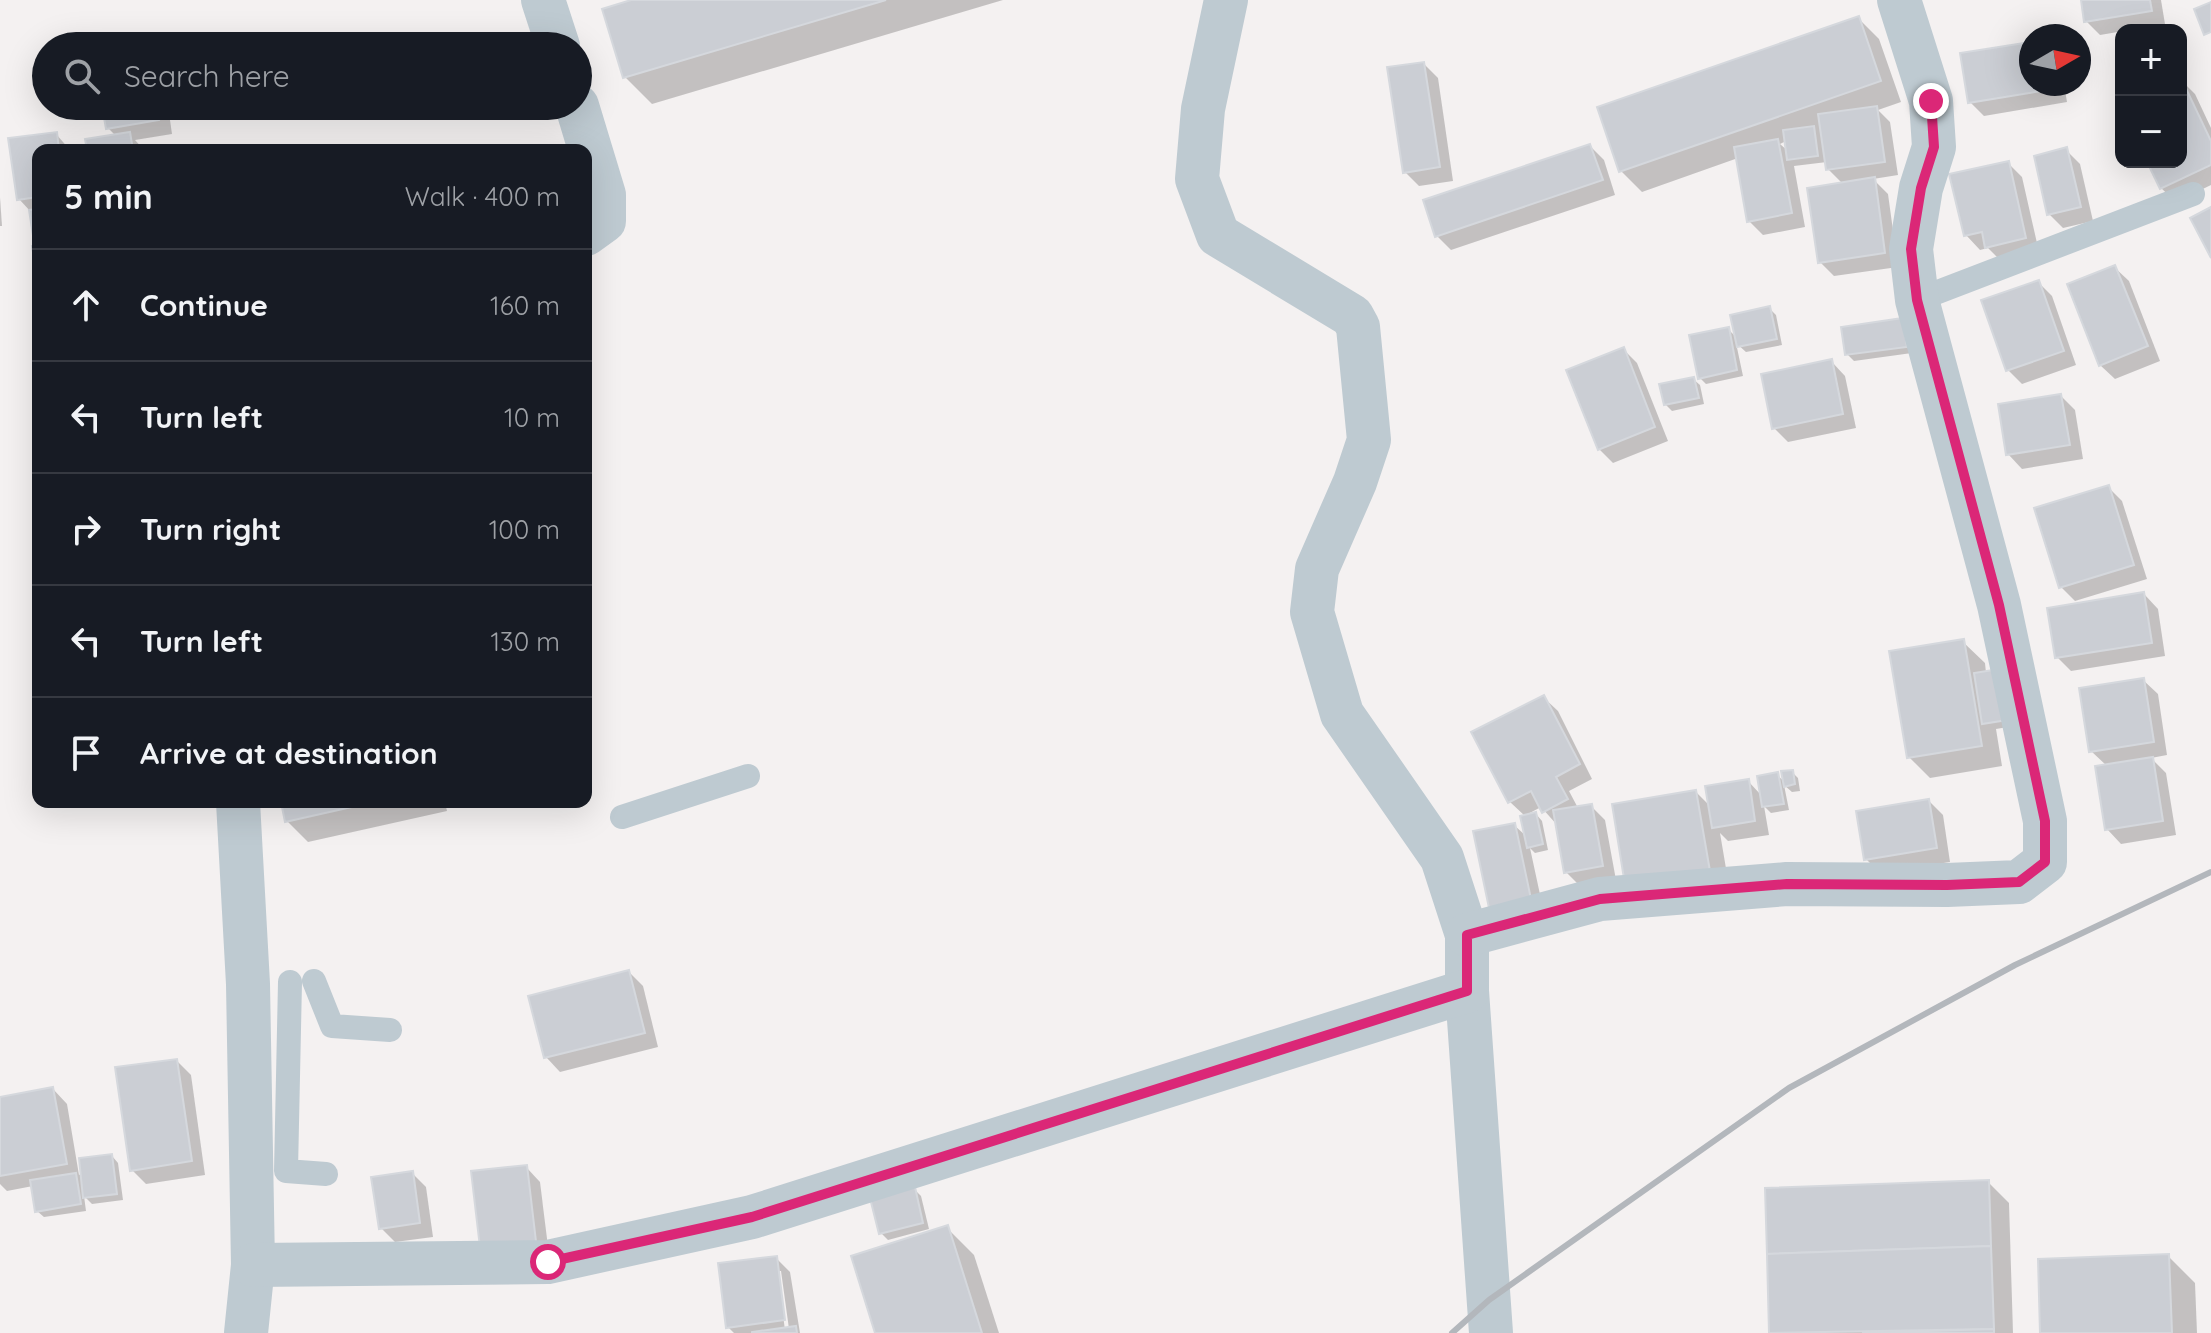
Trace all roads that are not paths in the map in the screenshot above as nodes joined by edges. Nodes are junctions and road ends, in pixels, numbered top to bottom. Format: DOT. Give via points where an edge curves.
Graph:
graph roads {
  1 [pos="543,0"];
  2 [pos="1226,0"];
  3 [pos="1899,0"];
  4 [pos="553,32"];
  5 [pos="581,120"];
  6 [pos="589,144"];
  7 [pos="592,155"];
  8 [pos="2193,194"];
  9 [pos="592,230"];
  10 [pos="1917,300"];
  11 [pos="748,776"];
  12 [pos="238,808"];
  13 [pos="622,817"];
  14 [pos="1467,935"];
  15 [pos="1467,991"];
  16 [pos="390,1030"];
  17 [pos="326,1174"];
  18 [pos="253,1265"];
  19 [pos="246,1333"];
  20 [pos="1491,1333"];
  1 -- 4 [label="street"];
  2 -- 14 [label="street" via="1203,109 1197,179 1218,235 1352,316 1358,327 1369,440 1317,569 1312,612 1342,714 1442,858"];
  3 -- 10 [label="street" via="1931,101 1934,147 1911,249"];
  5 -- 6 [label="street"];
  7 -- 9 [label="street" via="604,195 604,221"];
  8 -- 10 [label="lane"];
  10 -- 14 [label="street" via="1999,605 2045,821 2045,862 2019,882 1787,884 1600,899"];
  11 -- 13 [label="lane"];
  12 -- 18 [label="street" via="248,984"];
  14 -- 15 [label="street"];
  15 -- 18 [label="street" via="752,1217 548,1262"];
  15 -- 20 [label="street"];
  16 -- 17 [label="lane" via="332,1026 302,982 286,1171"];
  18 -- 19 [label="street"];
}
